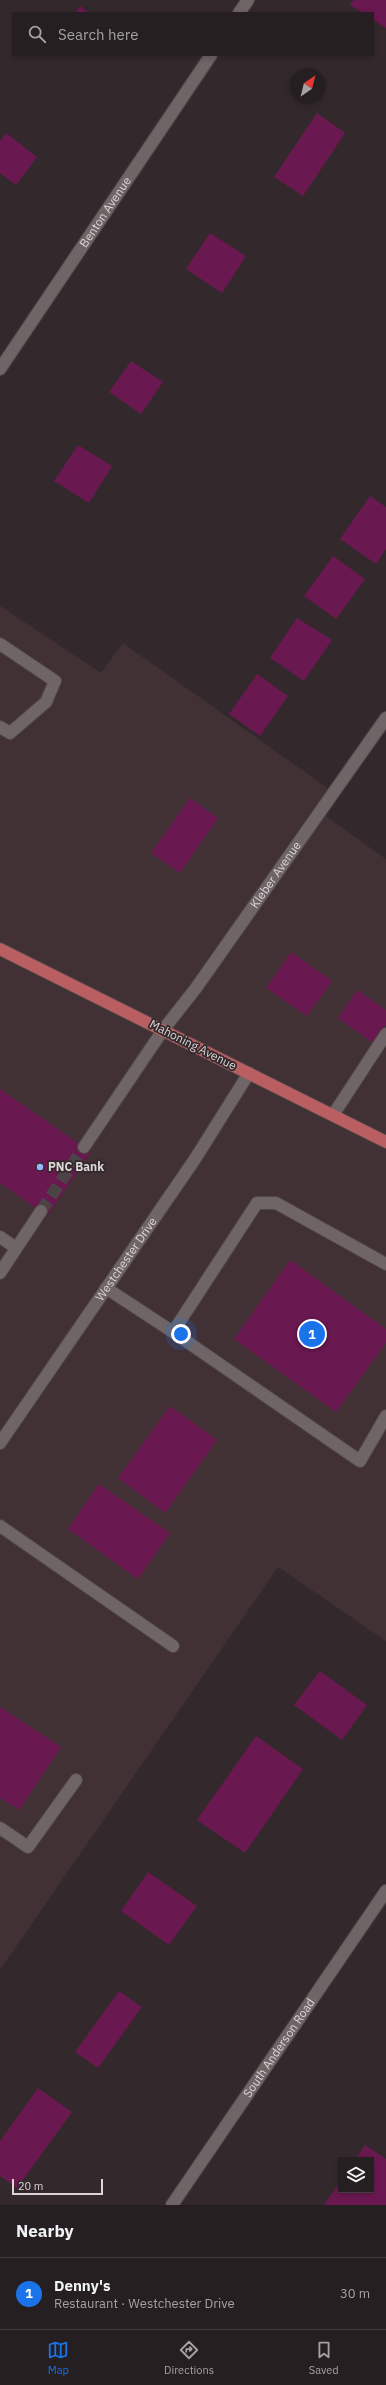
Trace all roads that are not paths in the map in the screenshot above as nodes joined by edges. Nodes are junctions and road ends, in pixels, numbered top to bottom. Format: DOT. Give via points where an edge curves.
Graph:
graph roads {
  1 [pos="248,0"];
  2 [pos="240,12"];
  3 [pos="210,56"];
  4 [pos="0,369"];
  5 [pos="0,644"];
  6 [pos="386,718"];
  7 [pos="0,726"];
  8 [pos="0,949"];
  9 [pos="163,1030"];
  10 [pos="386,1034"];
  11 [pos="249,1073"];
  12 [pos="333,1115"];
  13 [pos="386,1142"];
  14 [pos="84,1147"];
  15 [pos="41,1211"];
  16 [pos="0,1237"];
  17 [pos="16,1248"];
  18 [pos="386,1264"];
  19 [pos="0,1273"];
  20 [pos="106,1288"];
  21 [pos="173,1332"];
  22 [pos="386,1416"];
  23 [pos="2,1437"];
  24 [pos="0,1526"];
  25 [pos="173,1646"];
  26 [pos="76,1780"];
  27 [pos="0,1828"];
  28 [pos="386,1891"];
  29 [pos="172,2205"];
  1 -- 2 [label="street"];
  3 -- 4 [label="street, Benton Avenue"];
  5 -- 7 [label="street" via="55,681 46,702 10,733"];
  6 -- 9 [label="street, Kleber Avenue" via="196,988"];
  8 -- 9 [label="main road, Mahoning Avenue"];
  9 -- 11 [label="main road, Mahoning Avenue"];
  9 -- 14 [label="street, Kleber Avenue"];
  10 -- 12 [label="street"];
  11 -- 12 [label="main road, Mahoning Avenue"];
  11 -- 20 [label="street, Westchester Drive" via="195,1159"];
  12 -- 13 [label="main road, Mahoning Avenue"];
  15 -- 17 [label="street"];
  16 -- 17 [label="street"];
  17 -- 19 [label="street"];
  18 -- 21 [label="street" via="276,1203 258,1203"];
  20 -- 21 [label="street"];
  20 -- 23 [label="street, Westchester Drive"];
  21 -- 22 [label="street" via="360,1462"];
  24 -- 25 [label="street"];
  26 -- 27 [label="street" via="28,1847"];
  28 -- 29 [label="street, South Anderson Road"];
}
